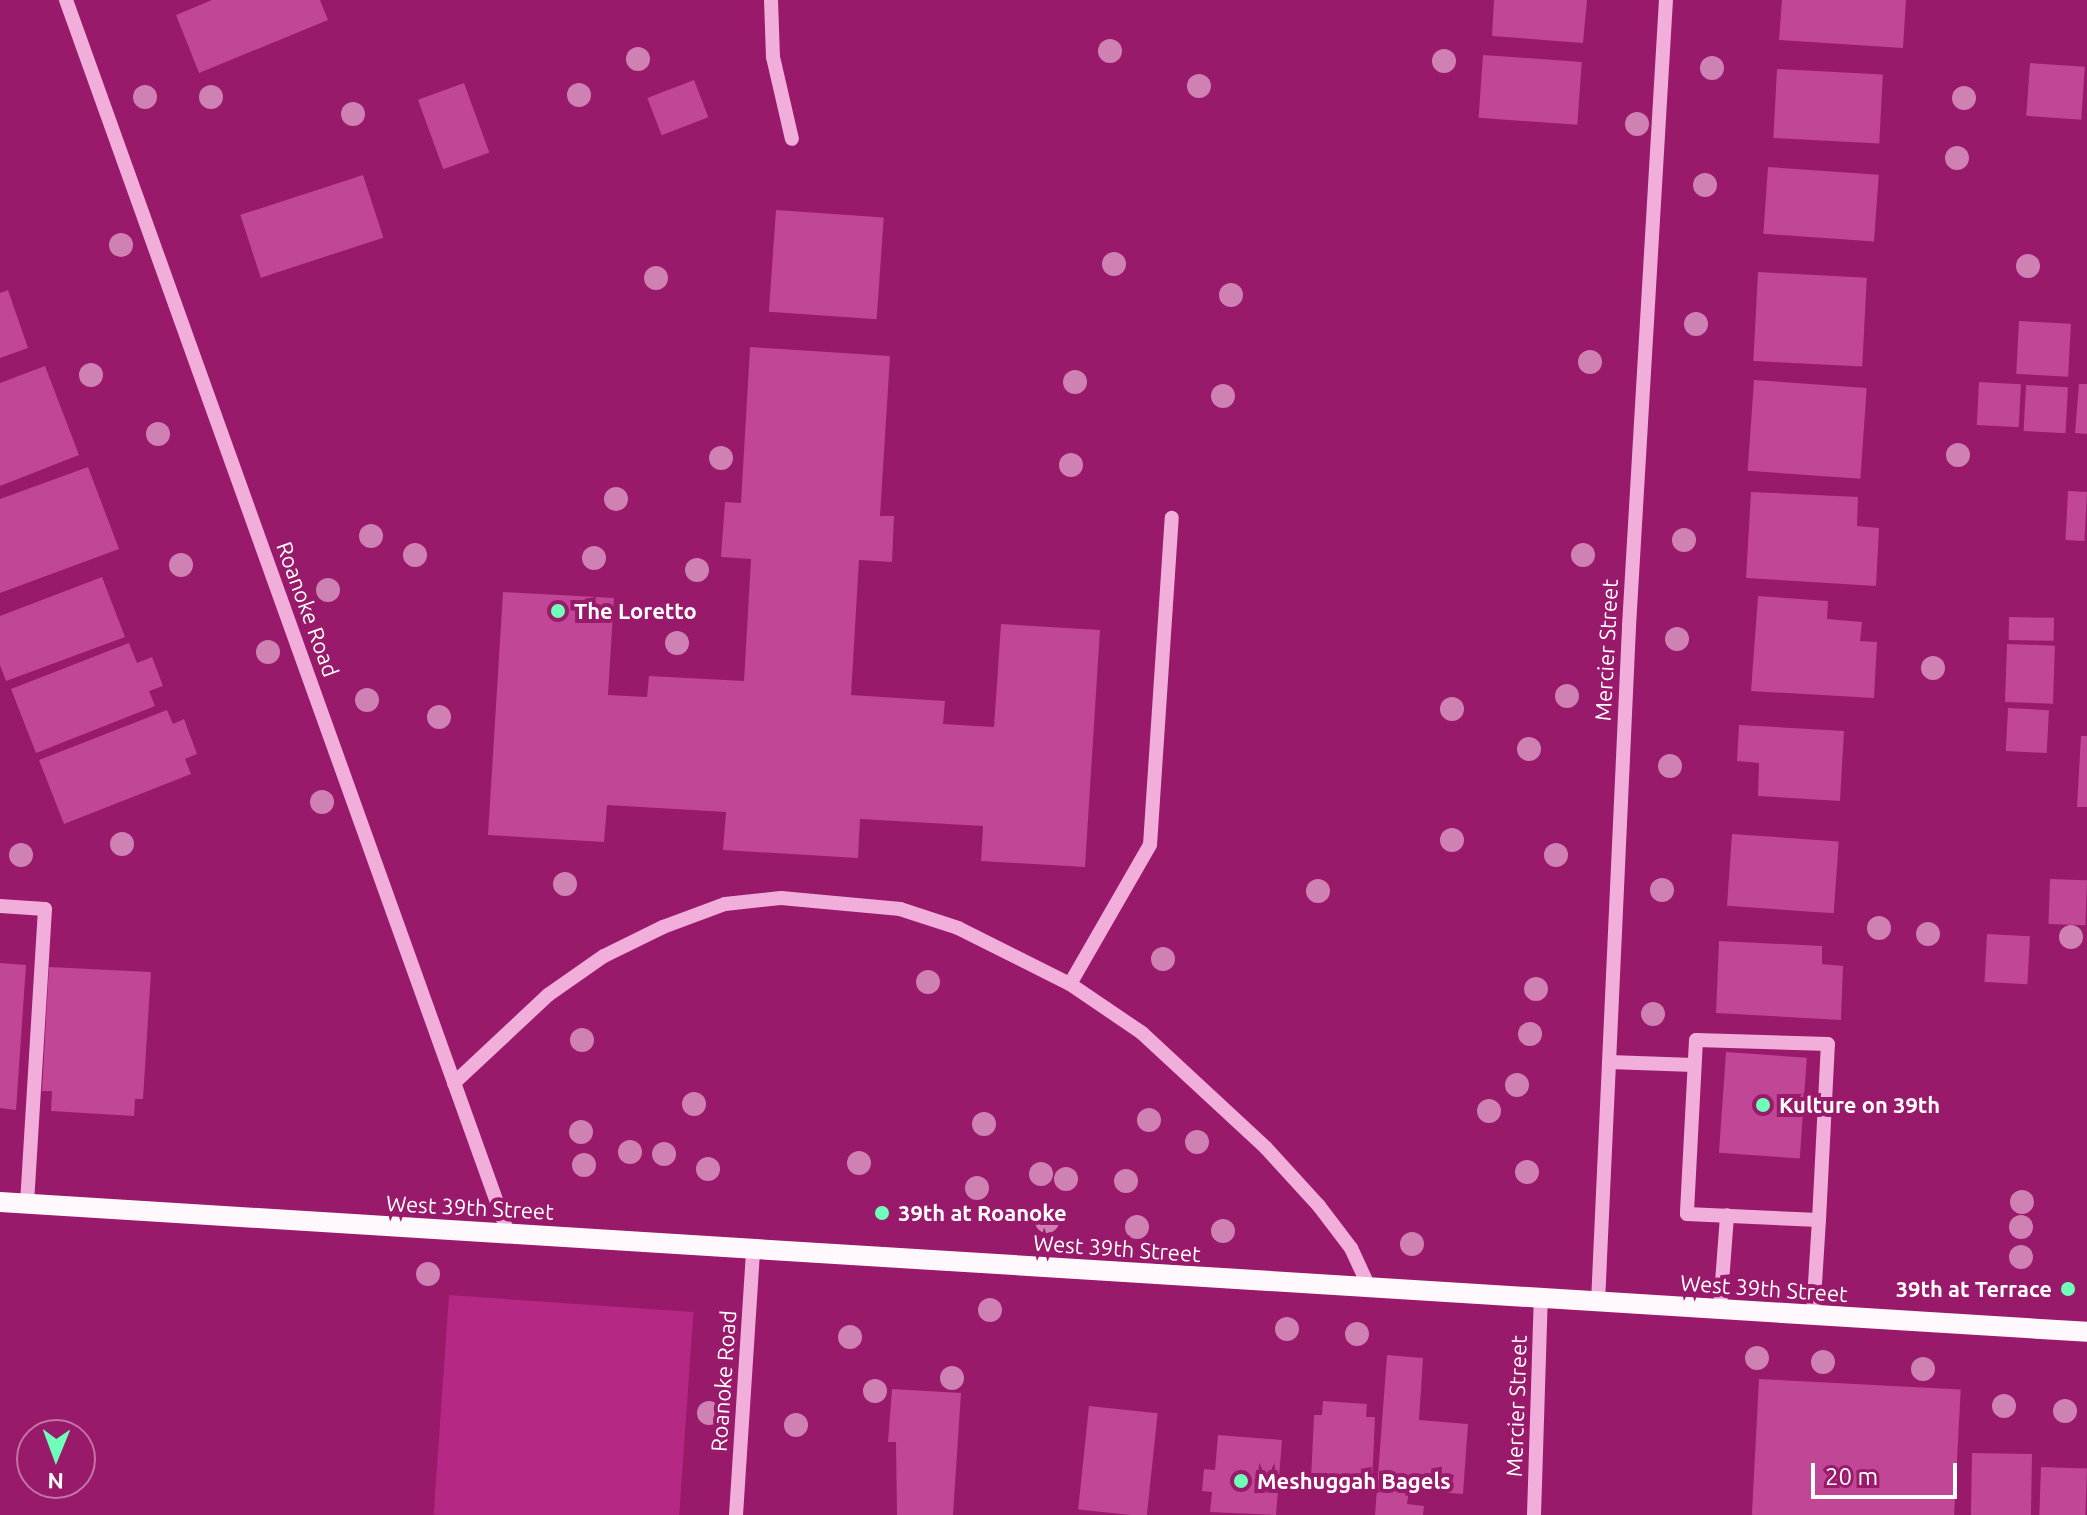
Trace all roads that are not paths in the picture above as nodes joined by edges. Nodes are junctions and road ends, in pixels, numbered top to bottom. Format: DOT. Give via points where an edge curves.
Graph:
graph roads {
  1 [pos="66,0"];
  2 [pos="771,0"];
  3 [pos="1666,0"];
  4 [pos="792,139"];
  5 [pos="1172,518"];
  6 [pos="0,906"];
  7 [pos="1070,984"];
  8 [pos="1609,1062"];
  9 [pos="1694,1065"];
  10 [pos="454,1083"];
  11 [pos="0,1202"];
  12 [pos="27,1204"];
  13 [pos="1727,1215"];
  14 [pos="1819,1220"];
  15 [pos="508,1233"];
  16 [pos="753,1249"];
  17 [pos="1369,1287"];
  18 [pos="1541,1297"];
  19 [pos="1598,1302"];
  20 [pos="1720,1309"];
  21 [pos="1813,1315"];
  22 [pos="2087,1332"];
  23 [pos="736,1515"];
  24 [pos="1534,1515"];
  1 -- 10 [label="street, Roanoke Road"];
  2 -- 4 [label="street" via="773,57"];
  3 -- 8 [label="street, Mercier Street"];
  5 -- 7 [label="street" via="1150,845"];
  6 -- 12 [label="street" via="45,909"];
  7 -- 10 [label="street" via="958,928 900,909 810,898 725,904 604,956 548,995"];
  7 -- 17 [label="street" via="1142,1033 1266,1148 1351,1248"];
  8 -- 9 [label="street"];
  8 -- 19 [label="street, Mercier Street"];
  9 -- 13 [label="street" via="1687,1214"];
  9 -- 14 [label="street" via="1696,1040 1828,1044"];
  10 -- 15 [label="street, Roanoke Road"];
  11 -- 12 [label="main road, West 39th Street"];
  12 -- 15 [label="main road, West 39th Street"];
  13 -- 14 [label="street"];
  13 -- 20 [label="street"];
  14 -- 21 [label="street"];
  15 -- 16 [label="main road, West 39th Street"];
  16 -- 17 [label="main road, West 39th Street"];
  16 -- 23 [label="street, Roanoke Road"];
  17 -- 18 [label="main road, West 39th Street"];
  18 -- 19 [label="main road, West 39th Street"];
  18 -- 24 [label="street, Mercier Street"];
  19 -- 20 [label="main road, West 39th Street"];
  20 -- 21 [label="main road, West 39th Street"];
  21 -- 22 [label="main road, West 39th Street"];
}
